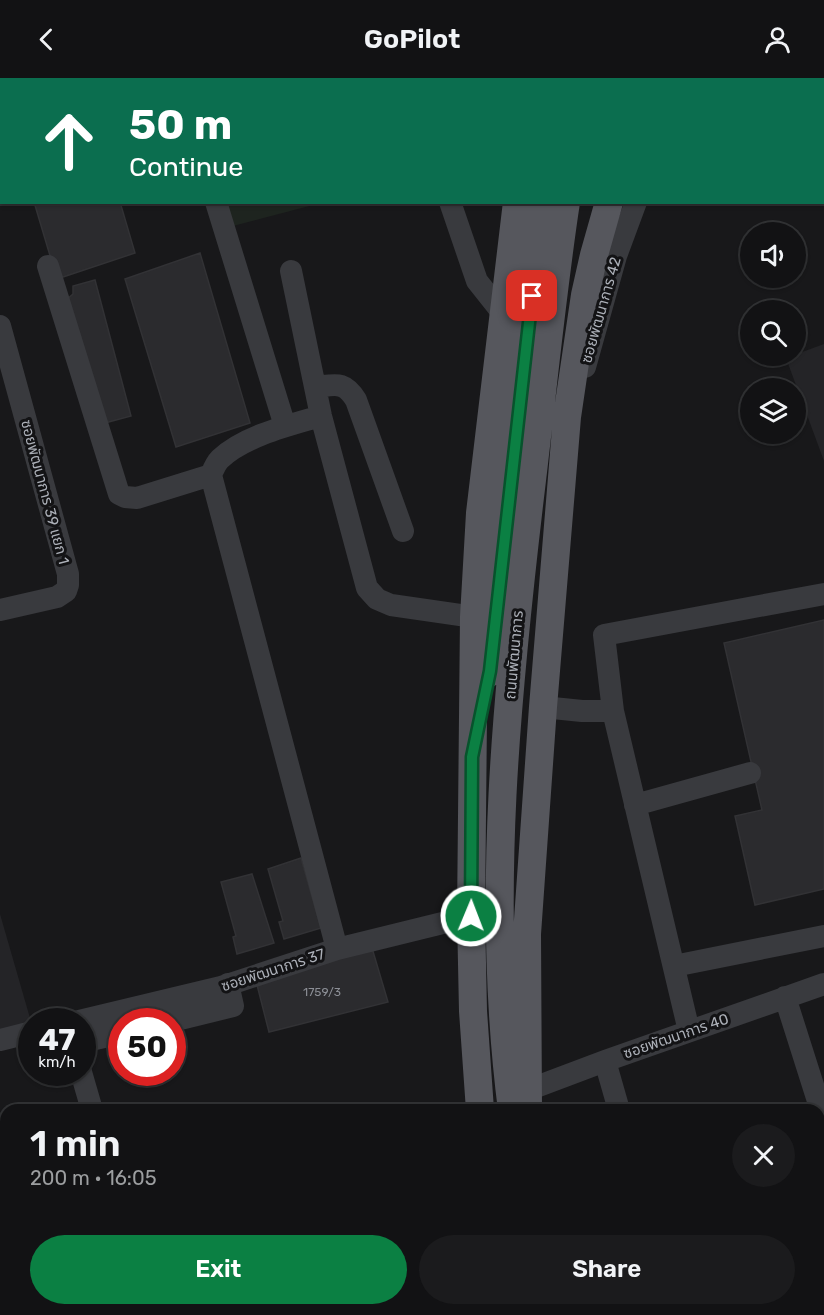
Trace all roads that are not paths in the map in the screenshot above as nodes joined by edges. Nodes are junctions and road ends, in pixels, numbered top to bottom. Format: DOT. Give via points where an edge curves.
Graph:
graph roads {
  1 [pos="217,204"];
  2 [pos="451,204"];
  3 [pos="517,204"];
  4 [pos="542,204"];
  5 [pos="566,204"];
  6 [pos="608,204"];
  7 [pos="635,204"];
  8 [pos="48,266"];
  9 [pos="291,271"];
  10 [pos="504,315"];
  11 [pos="0,326"];
  12 [pos="315,387"];
  13 [pos="321,416"];
  14 [pos="567,417"];
  15 [pos="285,426"];
  16 [pos="210,475"];
  17 [pos="403,531"];
  18 [pos="824,594"];
  19 [pos="0,610"];
  20 [pos="474,617"];
  21 [pos="543,707"];
  22 [pos="613,711"];
  23 [pos="472,757"];
  24 [pos="750,773"];
  25 [pos="635,805"];
  26 [pos="471,916"];
  27 [pos="824,936"];
  28 [pos="337,949"];
  29 [pos="674,966"];
  30 [pos="230,983"];
  31 [pos="824,984"];
  32 [pos="785,998"];
  33 [pos="96,1017"];
  34 [pos="186,1018"];
  35 [pos="689,1031"];
  36 [pos="18,1036"];
  37 [pos="0,1040"];
  38 [pos="605,1061"];
  39 [pos="85,1086"];
  40 [pos="522,1103"];
  41 [pos="90,1104"];
  42 [pos="480,1104"];
  43 [pos="617,1104"];
  44 [pos="819,1104"];
  1 -- 15 [label="street"];
  2 -- 10 [label="street" via="477,281"];
  3 -- 10 [label="main road"];
  4 -- 23 [label="main road" via="490,671"];
  5 -- 40 [label="main road, ถนนพัฒนาการ" via="522,565 505,765 501,987 504,1040"];
  6 -- 14 [label="main road" via="585,295"];
  7 -- 14 [label="street, ซอยพัฒนาการ 42"];
  8 -- 16 [label="street" via="119,494 137,498"];
  9 -- 12 [label="street"];
  10 -- 20 [label="main road" via="480,513"];
  11 -- 19 [label="street, ซอยพัฒนาการ 39 แยก 1" via="68,574 66,591 57,597"];
  12 -- 13 [label="street"];
  12 -- 17 [label="street" via="346,387 356,400"];
  13 -- 15 [label="street"];
  13 -- 20 [label="street" via="367,588 391,605"];
  14 -- 21 [label="main road"];
  15 -- 16 [label="street" via="237,447 219,460"];
  16 -- 28 [label="street"];
  18 -- 22 [label="street" via="604,635"];
  20 -- 23 [label="main road"];
  21 -- 22 [label="street"];
  21 -- 40 [label="main road" via="527,934"];
  22 -- 25 [label="street"];
  23 -- 26 [label="main road"];
  24 -- 25 [label="street"];
  25 -- 29 [label="street"];
  26 -- 28 [label="street, ซอยพัฒนาการ 37"];
  26 -- 42 [label="main road"];
  27 -- 29 [label="street"];
  28 -- 30 [label="street, ซอยพัฒนาการ 37"];
  29 -- 35 [label="street"];
  30 -- 33 [label="street, ซอยพัฒนาการ 37"];
  30 -- 34 [label="street" via="233,1006"];
  31 -- 32 [label="street, ซอยพัฒนาการ 40"];
  32 -- 35 [label="street, ซอยพัฒนาการ 40"];
  32 -- 44 [label="street"];
  35 -- 38 [label="street, ซอยพัฒนาการ 40"];
  36 -- 37 [label="street"];
  38 -- 40 [label="street, ซอยพัฒนาการ 40"];
  38 -- 43 [label="street"];
  39 -- 41 [label="street"];
}
